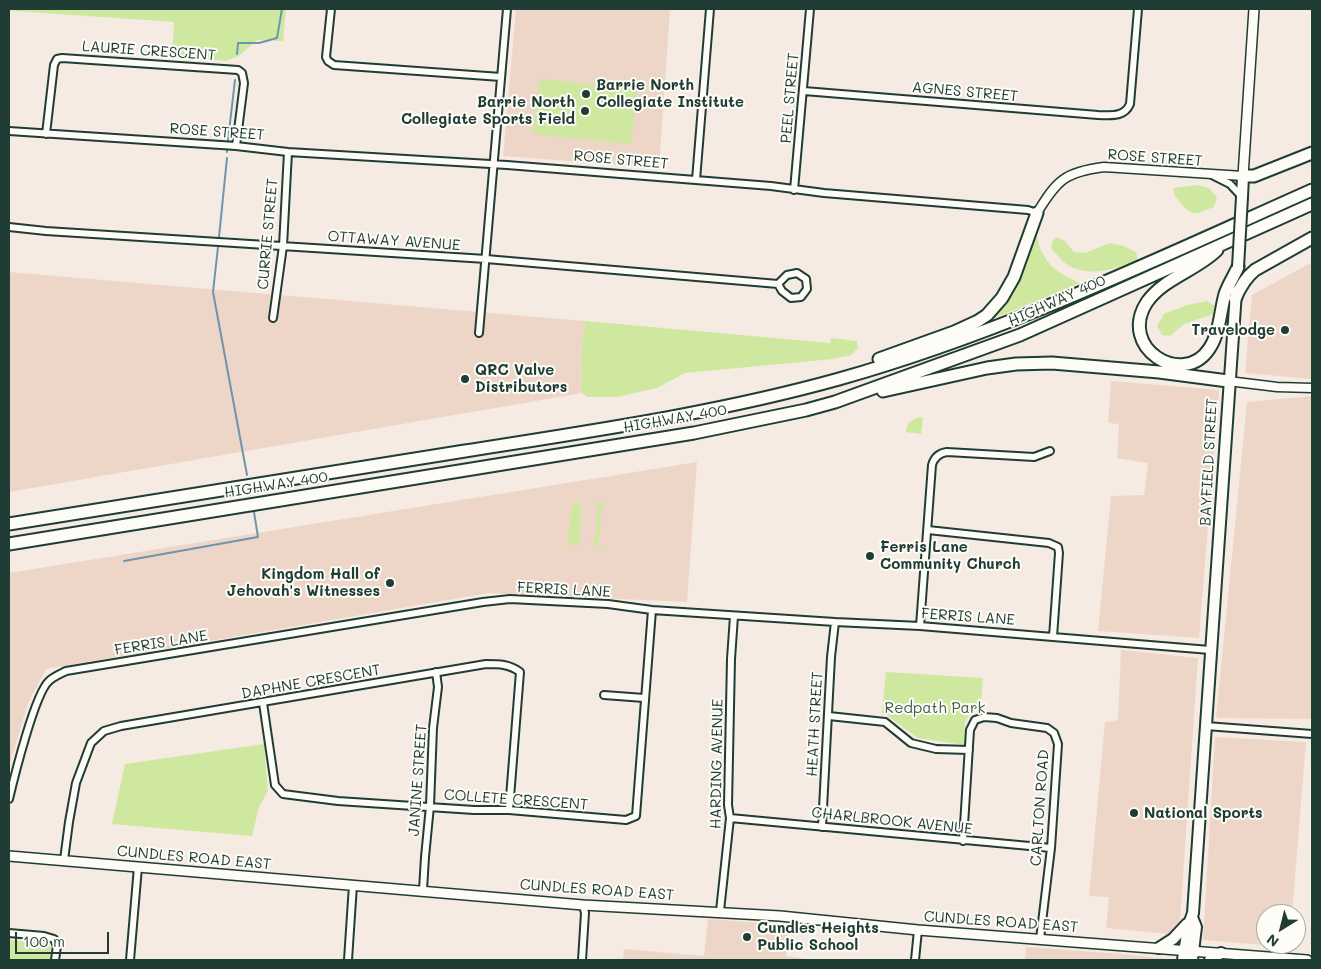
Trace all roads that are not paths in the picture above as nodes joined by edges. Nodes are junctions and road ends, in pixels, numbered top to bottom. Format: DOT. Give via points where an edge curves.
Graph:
graph roads {
  1 [pos="331,9"];
  2 [pos="507,9"];
  3 [pos="710,9"];
  4 [pos="810,9"];
  5 [pos="1138,9"];
  6 [pos="1254,9"];
  7 [pos="502,77"];
  8 [pos="804,91"];
  9 [pos="9,131"];
  10 [pos="46,134"];
  11 [pos="236,146"];
  12 [pos="288,152"];
  13 [pos="1312,153"];
  14 [pos="495,164"];
  15 [pos="1211,175"];
  16 [pos="1243,176"];
  17 [pos="696,180"];
  18 [pos="794,190"];
  19 [pos="1312,190"];
  20 [pos="1242,197"];
  21 [pos="1312,204"];
  22 [pos="1037,212"];
  23 [pos="9,227"];
  24 [pos="1312,238"];
  25 [pos="1223,243"];
  26 [pos="283,246"];
  27 [pos="486,260"];
  28 [pos="1238,267"];
  29 [pos="778,284"];
  30 [pos="1235,299"];
  31 [pos="272,318"];
  32 [pos="479,333"];
  33 [pos="844,378"];
  34 [pos="1228,381"];
  35 [pos="1312,388"];
  36 [pos="835,402"];
  37 [pos="1050,451"];
  38 [pos="9,524"];
  39 [pos="928,530"];
  40 [pos="9,544"];
  41 [pos="652,610"];
  42 [pos="734,616"];
  43 [pos="835,622"];
  44 [pos="920,626"];
  45 [pos="1053,636"];
  46 [pos="1210,650"];
  47 [pos="436,672"];
  48 [pos="604,695"];
  49 [pos="644,698"];
  50 [pos="263,703"];
  51 [pos="829,716"];
  52 [pos="1206,726"];
  53 [pos="1312,734"];
  54 [pos="969,750"];
  55 [pos="9,799"];
  56 [pos="430,806"];
  57 [pos="509,810"];
  58 [pos="730,818"];
  59 [pos="822,826"];
  60 [pos="963,841"];
  61 [pos="1051,848"];
  62 [pos="9,856"];
  63 [pos="64,860"];
  64 [pos="138,867"];
  65 [pos="353,885"];
  66 [pos="423,890"];
  67 [pos="583,905"];
  68 [pos="720,911"];
  69 [pos="1192,917"];
  70 [pos="918,930"];
  71 [pos="9,933"];
  72 [pos="1040,939"];
  73 [pos="1159,948"];
  74 [pos="1221,953"];
  75 [pos="1188,956"];
  76 [pos="55,960"];
  77 [pos="130,960"];
  78 [pos="348,960"];
  79 [pos="582,960"];
  80 [pos="915,960"];
  81 [pos="1210,960"];
  82 [pos="1307,960"];
  1 -- 7 [label="street" via="326,57 334,65"];
  2 -- 7 [label="street"];
  3 -- 17 [label="street"];
  4 -- 8 [label="street, PEEL STREET"];
  5 -- 8 [label="street, AGNES STREET" via="1130,104 1119,114 1098,115"];
  6 -- 16 [label="main road, BAYFIELD STREET"];
  7 -- 14 [label="street"];
  8 -- 18 [label="street, PEEL STREET"];
  9 -- 10 [label="street, ROSE STREET"];
  10 -- 11 [label="street, ROSE STREET"];
  10 -- 11 [label="street, LAURIE CRESCENT" via="54,65 57,59 62,58 238,70 244,78 244,90"];
  11 -- 12 [label="street, ROSE STREET"];
  12 -- 14 [label="street, ROSE STREET"];
  12 -- 26 [label="street, CURRIE STREET"];
  13 -- 16 [label="highway" via="1254,176"];
  14 -- 17 [label="street, ROSE STREET"];
  14 -- 27 [label="street"];
  15 -- 16 [label="street, ROSE STREET"];
  15 -- 20 [label="street, ROSE STREET" via="1230,184"];
  15 -- 22 [label="street, ROSE STREET" via="1104,167 1078,171 1051,190"];
  16 -- 20 [label="main road, BAYFIELD STREET"];
  17 -- 18 [label="street, ROSE STREET"];
  18 -- 22 [label="street, ROSE STREET"];
  19 -- 33 [label="highway, HIGHWAY 400" via="1035,312 948,345"];
  20 -- 28 [label="main road, BAYFIELD STREET, bridge"];
  21 -- 25 [label="highway, HIGHWAY 400"];
  22 -- 33 [label="highway" via="1014,277 987,315 954,332 873,361"];
  23 -- 26 [label="street, OTTAWAY AVENUE"];
  24 -- 30 [label="highway" via="1247,276"];
  25 -- 28 [label="highway" via="1209,258 1166,284 1146,304 1141,314 1140,334 1154,357 1165,363 1189,363 1209,351 1218,329 1225,294"];
  25 -- 36 [label="highway, HIGHWAY 400" via="1020,335"];
  26 -- 27 [label="street, OTTAWAY AVENUE"];
  26 -- 31 [label="street, CURRIE STREET"];
  27 -- 29 [label="street, OTTAWAY AVENUE"];
  27 -- 32 [label="street"];
  28 -- 30 [label="main road, BAYFIELD STREET"];
  29 -- 29 [label="street, OTTAWAY AVENUE" via="791,298 801,297 807,289 806,280 797,273 787,275"];
  30 -- 34 [label="main road, BAYFIELD STREET"];
  33 -- 38 [label="highway, HIGHWAY 400" via="733,405 591,431"];
  34 -- 35 [label="street"];
  34 -- 36 [label="highway" via="1052,363 1016,364"];
  34 -- 46 [label="main road, BAYFIELD STREET"];
  36 -- 40 [label="highway, HIGHWAY 400" via="694,432"];
  37 -- 39 [label="street" via="1034,458 940,454 932,465"];
  39 -- 44 [label="street"];
  39 -- 45 [label="street" via="1049,543 1058,547"];
  41 -- 42 [label="street, FERRIS LANE"];
  41 -- 49 [label="street, COLLETE CRESCENT"];
  41 -- 55 [label="street, FERRIS LANE" via="510,599 66,671 47,682 38,702 20,753"];
  42 -- 43 [label="street, FERRIS LANE"];
  42 -- 58 [label="street, HARDING AVENUE" via="730,688"];
  43 -- 44 [label="street, FERRIS LANE"];
  43 -- 51 [label="street, HEATH STREET"];
  44 -- 45 [label="street, FERRIS LANE"];
  45 -- 46 [label="street, FERRIS LANE"];
  46 -- 52 [label="main road, BAYFIELD STREET"];
  47 -- 50 [label="street, DAPHNE CRESCENT"];
  47 -- 56 [label="street, JANINE STREET" via="438,688"];
  47 -- 57 [label="street, DAPHNE CRESCENT" via="486,664 512,666 520,672"];
  48 -- 49 [label="street"];
  49 -- 57 [label="street, COLLETE CRESCENT" via="636,816 626,820"];
  50 -- 56 [label="street, COLLETE CRESCENT" via="275,785 283,794 338,801"];
  50 -- 63 [label="street, DAPHNE CRESCENT" via="121,726 104,732 91,743 76,783"];
  51 -- 54 [label="street" via="885,722 911,743 936,749"];
  51 -- 59 [label="street, HEATH STREET"];
  52 -- 53 [label="street"];
  52 -- 69 [label="main road, BAYFIELD STREET"];
  54 -- 60 [label="street, CARLTON ROAD"];
  54 -- 61 [label="street, CARLTON ROAD" via="970,730 975,720 984,717 1047,728 1054,733 1058,744"];
  56 -- 57 [label="street, COLLETE CRESCENT"];
  56 -- 66 [label="street, JANINE STREET"];
  58 -- 59 [label="street, CHARLBROOK AVENUE"];
  58 -- 68 [label="street, HARDING AVENUE"];
  59 -- 60 [label="street, CHARLBROOK AVENUE"];
  60 -- 61 [label="street, CHARLBROOK AVENUE"];
  61 -- 72 [label="street, CARLTON ROAD"];
  62 -- 63 [label="main road, CUNDLES ROAD EAST"];
  63 -- 64 [label="main road, CUNDLES ROAD EAST"];
  64 -- 65 [label="main road, CUNDLES ROAD EAST"];
  64 -- 77 [label="street"];
  65 -- 66 [label="main road, CUNDLES ROAD EAST"];
  65 -- 78 [label="street"];
  66 -- 67 [label="main road, CUNDLES ROAD EAST"];
  67 -- 68 [label="main road, CUNDLES ROAD EAST"];
  67 -- 79 [label="street"];
  68 -- 70 [label="main road, CUNDLES ROAD EAST"];
  69 -- 73 [label="main road" via="1182,932"];
  69 -- 75 [label="main road, BAYFIELD STREET" via="1188,927"];
  70 -- 72 [label="main road, CUNDLES ROAD EAST"];
  70 -- 80 [label="street"];
  71 -- 76 [label="street" via="54,939 58,946"];
  72 -- 73 [label="main road, CUNDLES ROAD EAST"];
  73 -- 75 [label="main road, CUNDLES ROAD EAST"];
  74 -- 75 [label="main road, CUNDLES ROAD EAST"];
  74 -- 81 [label="main road"];
  74 -- 82 [label="main road, CUNDLES ROAD EAST"];
}
